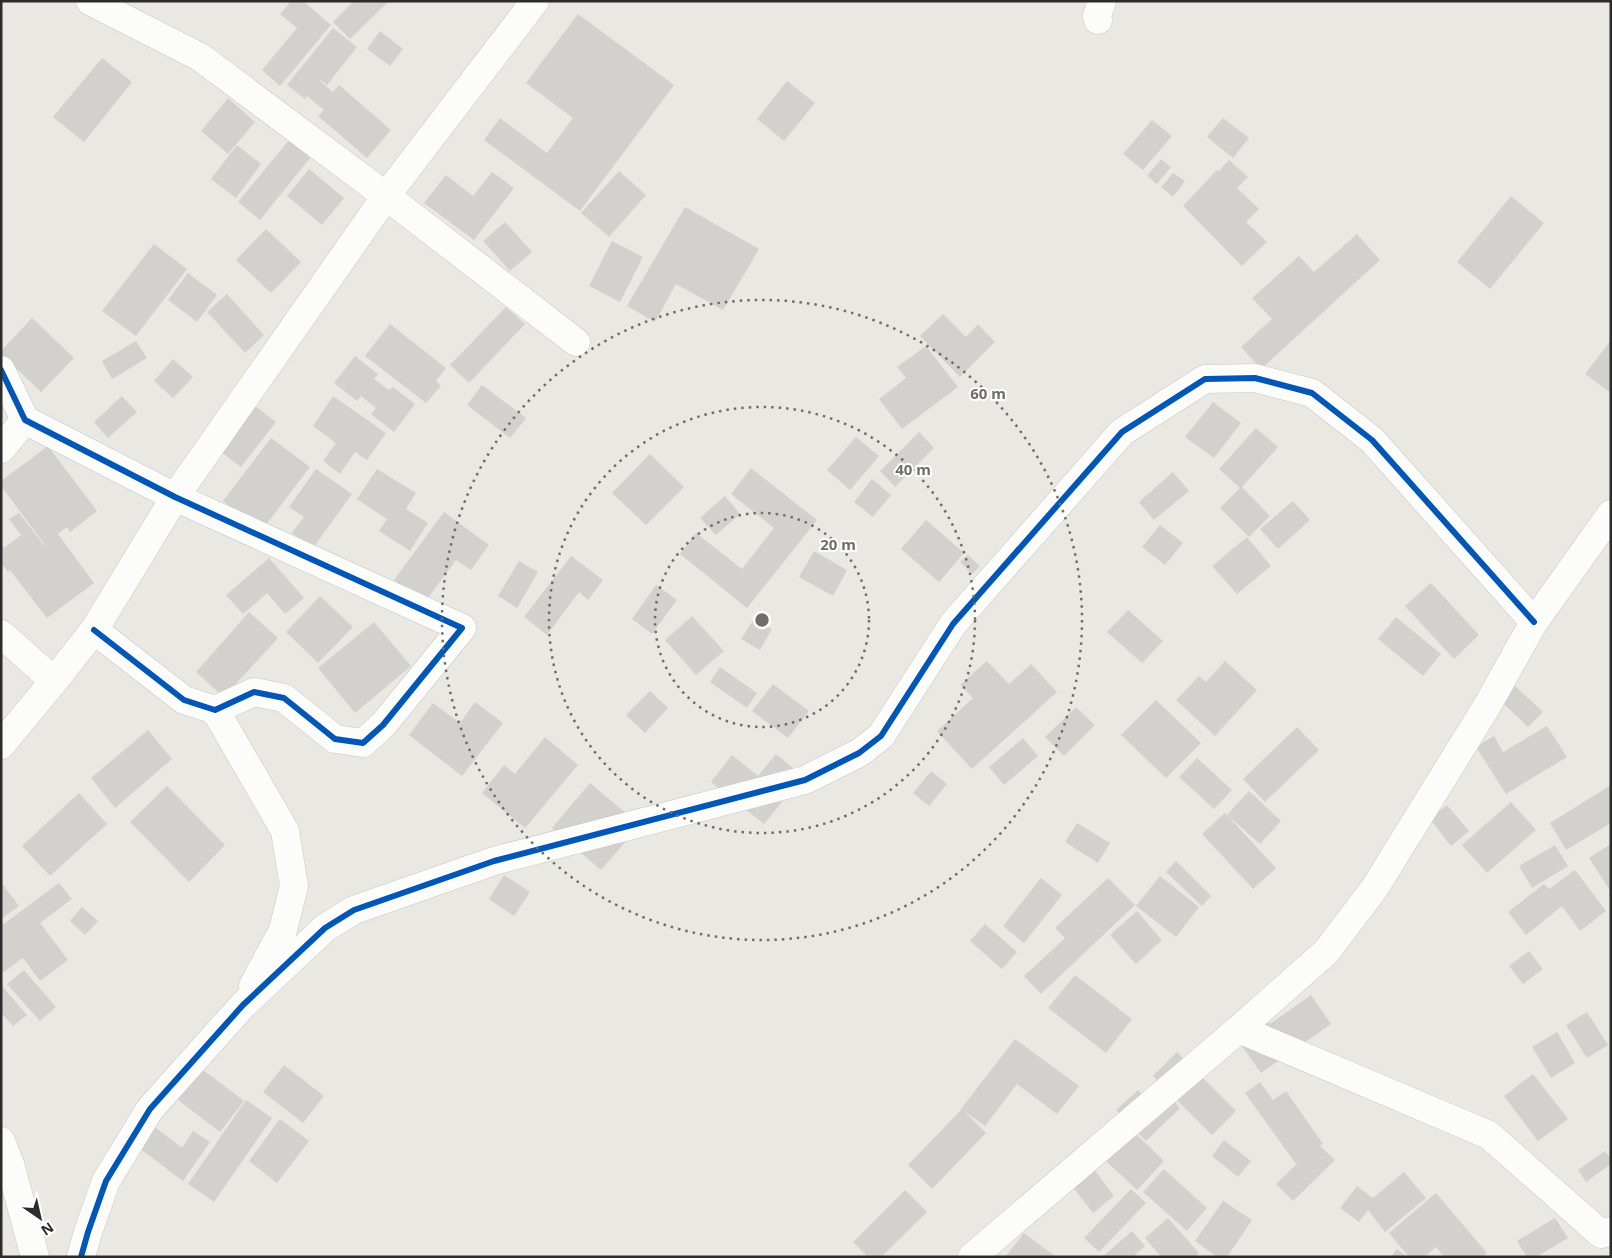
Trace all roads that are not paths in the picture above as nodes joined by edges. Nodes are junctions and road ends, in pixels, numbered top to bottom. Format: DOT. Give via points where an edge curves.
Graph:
graph roads {
  1 [pos="90,1"];
  2 [pos="536,1"];
  3 [pos="386,196"];
  4 [pos="576,342"];
  5 [pos="1,370"];
  6 [pos="25,420"];
  7 [pos="1,449"];
  8 [pos="175,497"];
  9 [pos="1611,514"];
  10 [pos="1534,622"];
  11 [pos="94,630"];
  12 [pos="1,634"];
  13 [pos="54,681"];
  14 [pos="215,710"];
  15 [pos="1,744"];
  16 [pos="243,1005"];
  17 [pos="1239,1029"];
  18 [pos="1,1141"];
  19 [pos="1611,1230"];
  20 [pos="1002,1246"];
  21 [pos="35,1257"];
  22 [pos="81,1257"];
  23 [pos="972,1257"];
  1 -- 3 [label="street" via="200,57"];
  2 -- 3 [label="street"];
  3 -- 4 [label="street"];
  3 -- 8 [label="street"];
  5 -- 6 [label="street"];
  6 -- 7 [label="street"];
  6 -- 8 [label="street"];
  8 -- 11 [label="street"];
  8 -- 14 [label="street" via="462,628 383,724 362,743 335,739 284,698 254,692"];
  9 -- 10 [label="street"];
  10 -- 16 [label="street" via="1372,440 1312,393 1255,378 1205,380 1122,432 953,624 881,736 859,753 805,780 494,861 354,910 325,928"];
  10 -- 17 [label="street" via="1487,706 1374,889 1326,952"];
  11 -- 13 [label="street"];
  11 -- 14 [label="street" via="184,700"];
  12 -- 13 [label="street"];
  13 -- 15 [label="street"];
  14 -- 16 [label="street" via="285,831 294,886 283,930"];
  16 -- 22 [label="street" via="150,1109 106,1181"];
  17 -- 19 [label="street" via="1489,1135 1601,1234"];
  17 -- 20 [label="street"];
  18 -- 21 [label="street"];
  20 -- 23 [label="street"];
}
